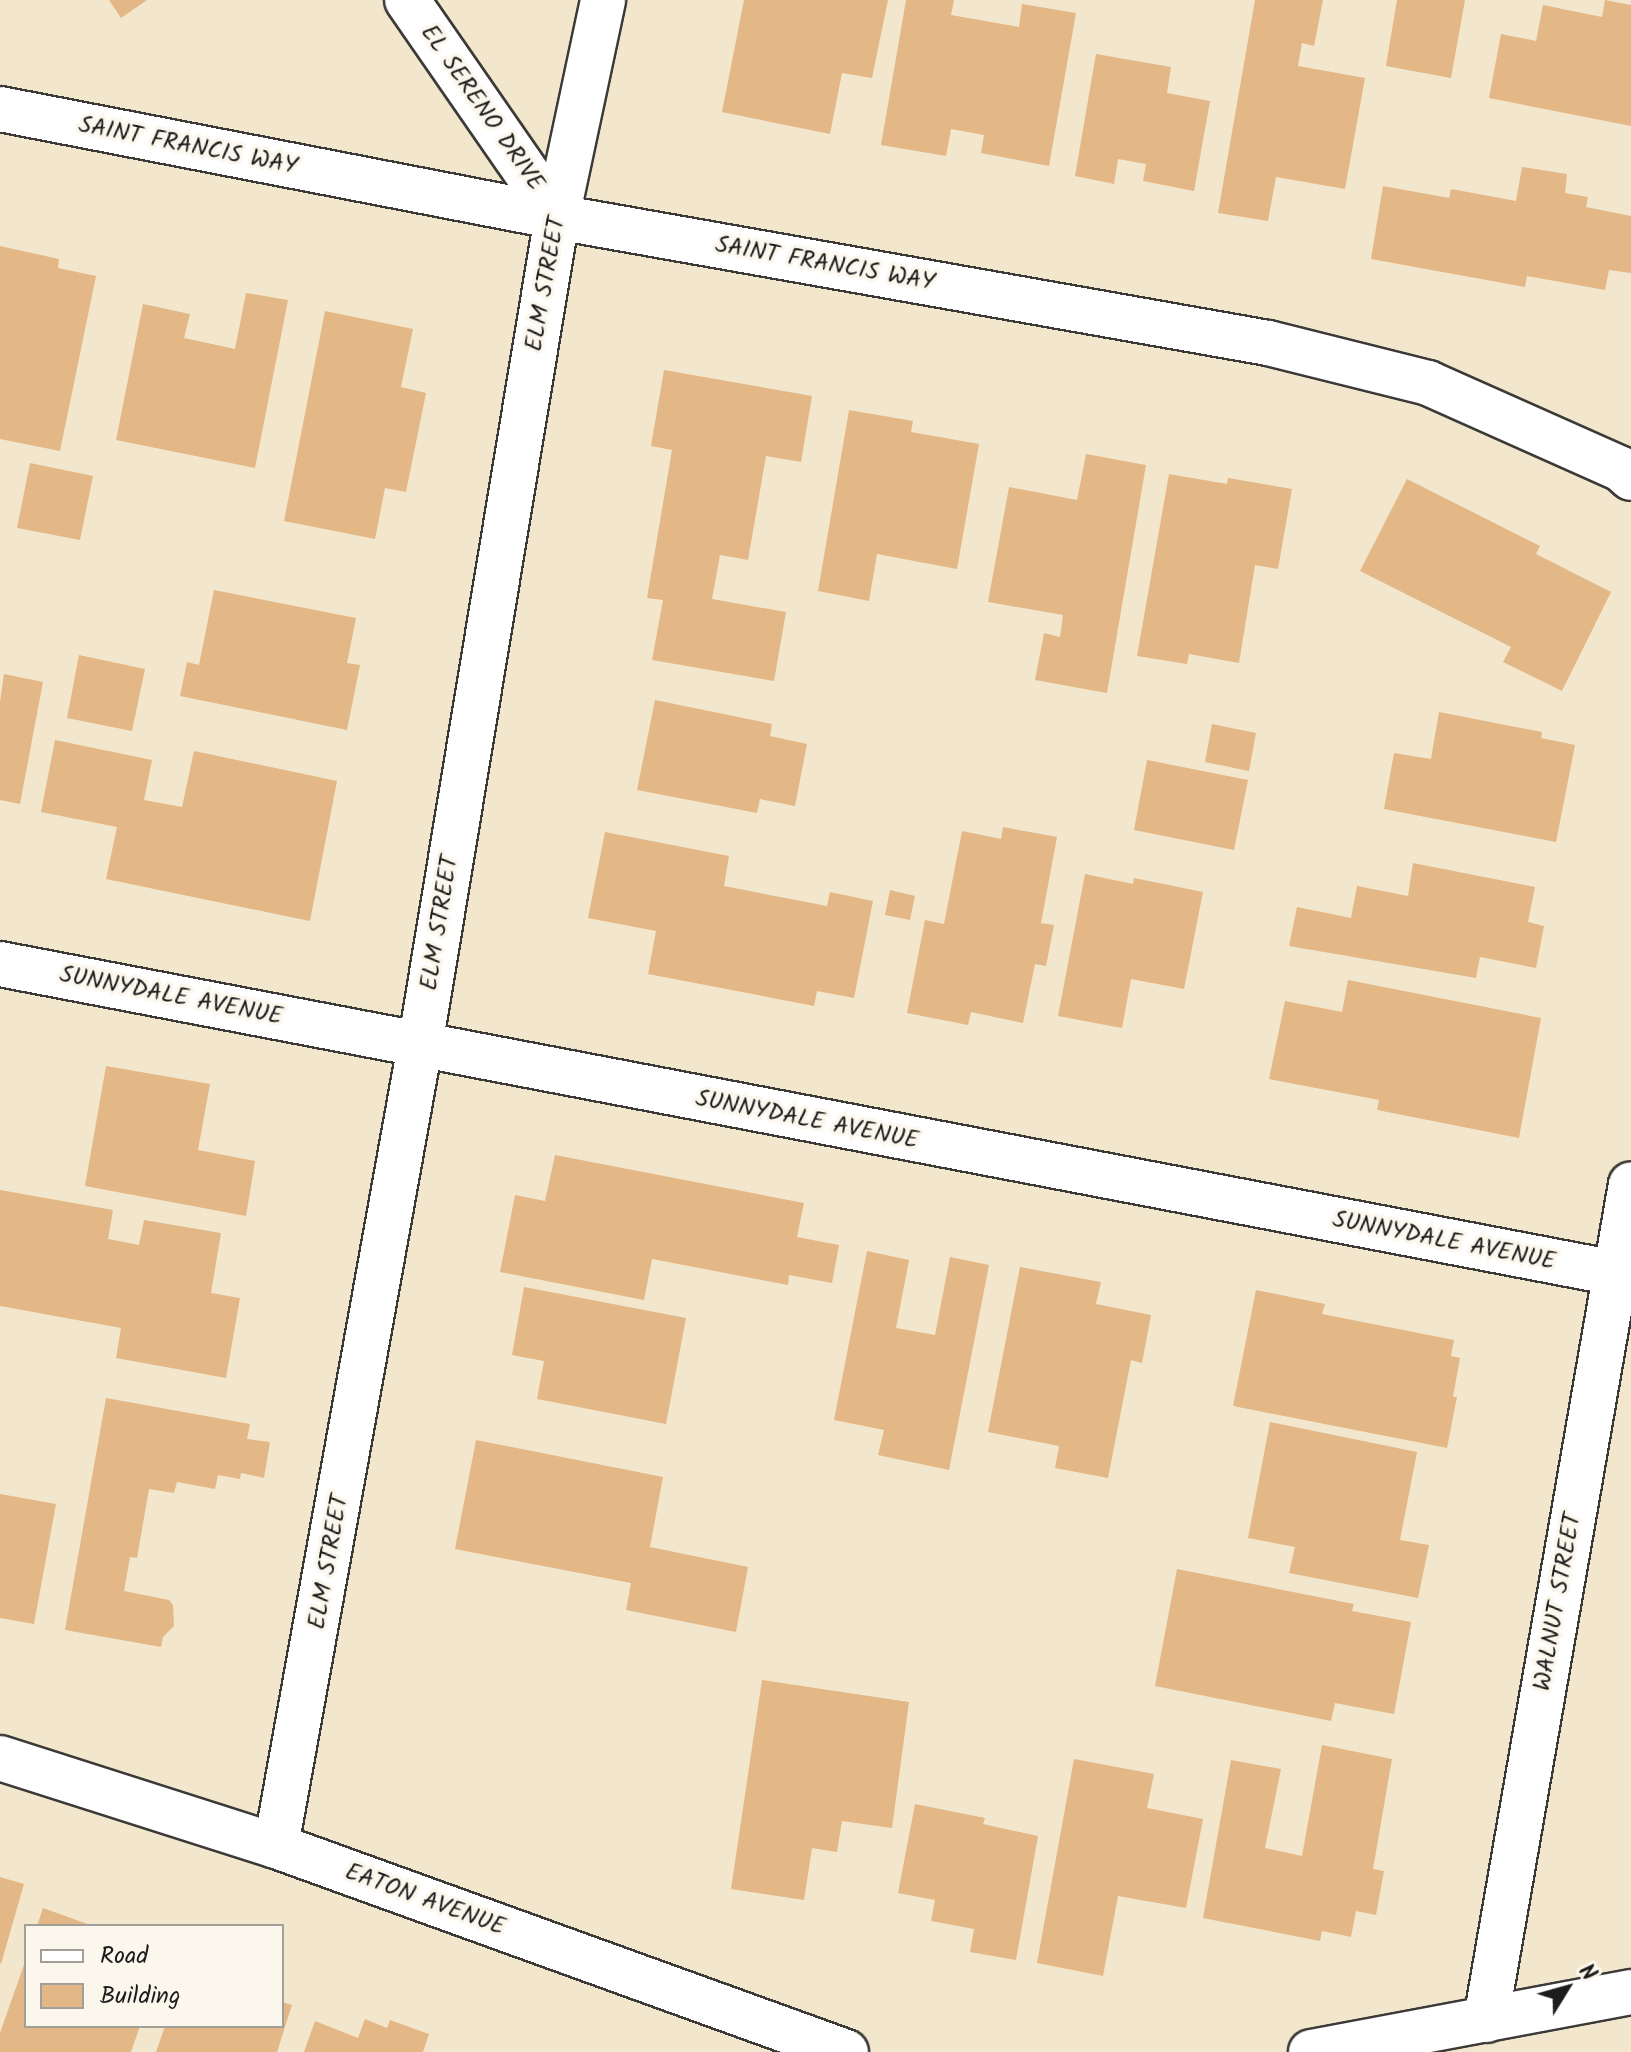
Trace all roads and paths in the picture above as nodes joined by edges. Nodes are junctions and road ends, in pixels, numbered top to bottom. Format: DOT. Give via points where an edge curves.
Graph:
graph roads {
  1 [pos="407,0"];
  2 [pos="603,0"];
  3 [pos="0,109"];
  4 [pos="557,217"];
  5 [pos="1631,478"];
  6 [pos="0,964"];
  7 [pos="420,1046"];
  8 [pos="1631,1184"];
  9 [pos="1615,1273"];
  10 [pos="0,1758"];
  11 [pos="276,1846"];
  12 [pos="1631,1992"];
  13 [pos="1486,2020"];
  14 [pos="846,2052"];
  15 [pos="1311,2052"];
  1 -- 4 [label="street, EL SERENO DRIVE"];
  2 -- 4 [label="street, ELM STREET"];
  3 -- 4 [label="street, SAINT FRANCIS WAY"];
  4 -- 5 [label="street, SAINT FRANCIS WAY" via="1268,343 1428,383"];
  4 -- 7 [label="street, ELM STREET"];
  6 -- 7 [label="street, SUNNYDALE AVENUE"];
  7 -- 9 [label="street, SUNNYDALE AVENUE"];
  7 -- 11 [label="street, ELM STREET"];
  8 -- 9 [label="street, WALNUT STREET"];
  9 -- 13 [label="street, WALNUT STREET"];
  10 -- 11 [label="street, EATON AVENUE"];
  11 -- 14 [label="street, EATON AVENUE"];
  12 -- 13 [label="street"];
  13 -- 15 [label="street"];
}
